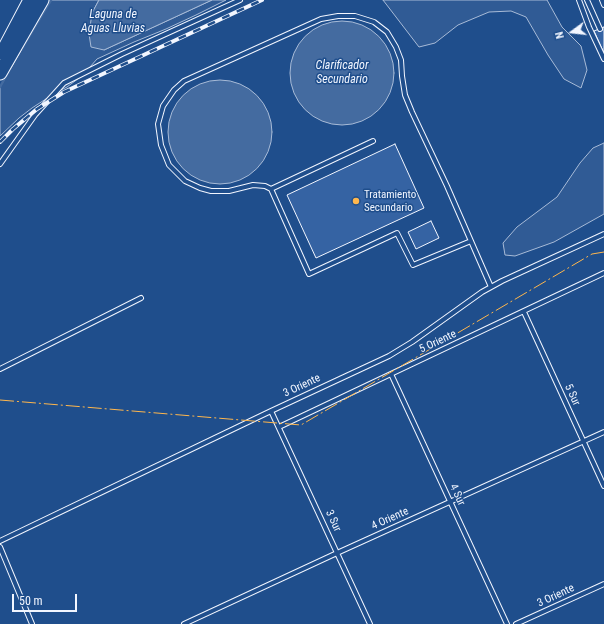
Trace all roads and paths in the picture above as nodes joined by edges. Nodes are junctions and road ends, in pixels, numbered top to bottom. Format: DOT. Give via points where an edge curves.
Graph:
graph roads {
  1 [pos="30,0"];
  2 [pos="42,0"];
  3 [pos="240,0"];
  4 [pos="579,0"];
  5 [pos="587,0"];
  6 [pos="602,0"];
  7 [pos="604,5"];
  8 [pos="600,29"];
  9 [pos="0,57"];
  10 [pos="604,59"];
  11 [pos="0,73"];
  12 [pos="373,141"];
  13 [pos="0,164"];
  14 [pos="271,189"];
  15 [pos="604,234"];
  16 [pos="471,240"];
  17 [pos="604,274"];
  18 [pos="491,287"];
  19 [pos="141,298"];
  20 [pos="524,312"];
  21 [pos="0,369"];
  22 [pos="391,374"];
  23 [pos="271,411"];
  24 [pos="278,426"];
  25 [pos="604,432"];
  26 [pos="584,441"];
  27 [pos="604,486"];
  28 [pos="450,502"];
  29 [pos="0,541"];
  30 [pos="0,547"];
  31 [pos="337,553"];
  32 [pos="604,584"];
  33 [pos="32,624"];
  34 [pos="184,624"];
  35 [pos="370,624"];
  36 [pos="507,624"];
  37 [pos="516,624"];
  1 -- 9 [label="highway"];
  2 -- 11 [label="highway"];
  3 -- 13 [label="lane" via="64,83 35,115"];
  4 -- 10 [label="lane"];
  5 -- 8 [label="lane"];
  6 -- 7 [label="lane"];
  12 -- 14 [label="lane"];
  14 -- 16 [label="lane" via="309,274 397,233 413,265"];
  14 -- 16 [label="lane" via="253,185 229,191 211,191 185,181 169,165 161,145 158,124 163,106 184,81 321,19 355,16 374,22 387,32 396,47 412,112"];
  15 -- 18 [label="lane, 3 Oriente"];
  16 -- 18 [label="lane"];
  17 -- 20 [label="lane, 5 Oriente"];
  18 -- 23 [label="lane, 3 Oriente" via="389,356"];
  19 -- 21 [label="lane"];
  20 -- 22 [label="lane, 5 Oriente"];
  20 -- 26 [label="lane, 5 Sur"];
  22 -- 24 [label="lane, 5 Oriente"];
  22 -- 28 [label="lane, 4 Sur"];
  23 -- 24 [label="lane, 3 Sur"];
  23 -- 29 [label="lane, 3 Oriente"];
  24 -- 31 [label="lane, 3 Sur"];
  25 -- 26 [label="lane, 4 Oriente"];
  26 -- 27 [label="lane, 5 Sur"];
  26 -- 28 [label="lane, 4 Oriente"];
  28 -- 31 [label="lane, 4 Oriente"];
  28 -- 36 [label="lane, 4 Sur"];
  30 -- 33 [label="lane"];
  31 -- 34 [label="lane, 4 Oriente"];
  31 -- 35 [label="lane, 3 Sur"];
  32 -- 37 [label="lane, 3 Oriente"];
}
